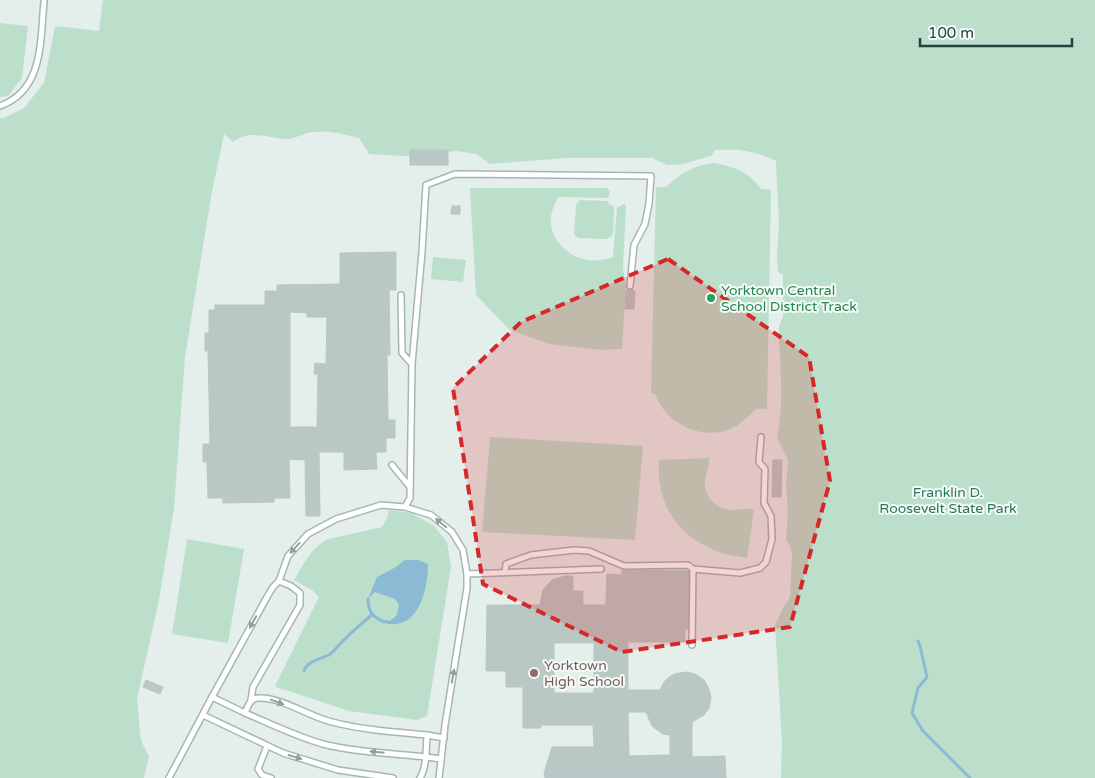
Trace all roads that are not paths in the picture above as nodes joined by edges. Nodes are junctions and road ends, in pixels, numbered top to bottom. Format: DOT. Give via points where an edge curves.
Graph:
graph roads {
  1 [pos="44,2"];
  2 [pos="0,106"];
  3 [pos="630,286"];
  4 [pos="402,295"];
  5 [pos="412,364"];
  6 [pos="761,437"];
  7 [pos="392,465"];
  8 [pos="411,487"];
  9 [pos="405,507"];
  10 [pos="601,569"];
  11 [pos="693,569"];
  12 [pos="505,572"];
  13 [pos="467,574"];
  14 [pos="279,581"];
  15 [pos="692,645"];
  16 [pos="212,697"];
  17 [pos="251,700"];
  18 [pos="245,713"];
  19 [pos="203,715"];
  20 [pos="427,735"];
  21 [pos="444,738"];
  22 [pos="268,746"];
  23 [pos="425,757"];
  24 [pos="441,759"];
  25 [pos="169,778"];
  26 [pos="271,778"];
  27 [pos="393,778"];
  28 [pos="420,778"];
  29 [pos="438,778"];
  1 -- 2 [label="lane" via="38,62 31,82 20,96"];
  3 -- 5 [label="lane" via="634,244 645,224 651,176 454,174 440,179 426,185"];
  4 -- 5 [label="lane" via="402,353"];
  5 -- 8 [label="lane"];
  6 -- 11 [label="lane" via="759,462 765,469 764,503 772,516 772,539 766,562 760,568 740,573"];
  7 -- 8 [label="lane"];
  8 -- 9 [label="lane"];
  13 -- 9 [label="lane, one-way" via="462,550 452,532 431,515"];
  9 -- 14 [label="lane, one-way" via="381,505 336,518 308,534 288,556"];
  10 -- 12 [label="lane"];
  11 -- 12 [label="lane" via="688,565 624,566 590,551 574,550 531,555 506,564"];
  11 -- 15 [label="lane"];
  12 -- 13 [label="lane"];
  21 -- 13 [label="lane, one-way"];
  14 -- 16 [label="lane, one-way"];
  14 -- 17 [label="lane" via="300,593 300,605 253,687"];
  16 -- 18 [label="lane"];
  16 -- 19 [label="lane"];
  17 -- 18 [label="lane"];
  17 -- 20 [label="lane, one-way" via="257,697 269,699 331,722"];
  23 -- 18 [label="lane, one-way" via="325,745"];
  19 -- 22 [label="lane"];
  19 -- 25 [label="lane"];
  20 -- 21 [label="lane"];
  20 -- 23 [label="lane"];
  21 -- 24 [label="lane"];
  22 -- 26 [label="lane" via="258,769 262,775"];
  22 -- 27 [label="lane, one-way" via="338,770"];
  23 -- 24 [label="lane"];
  23 -- 28 [label="lane"];
  24 -- 29 [label="lane"];
}
